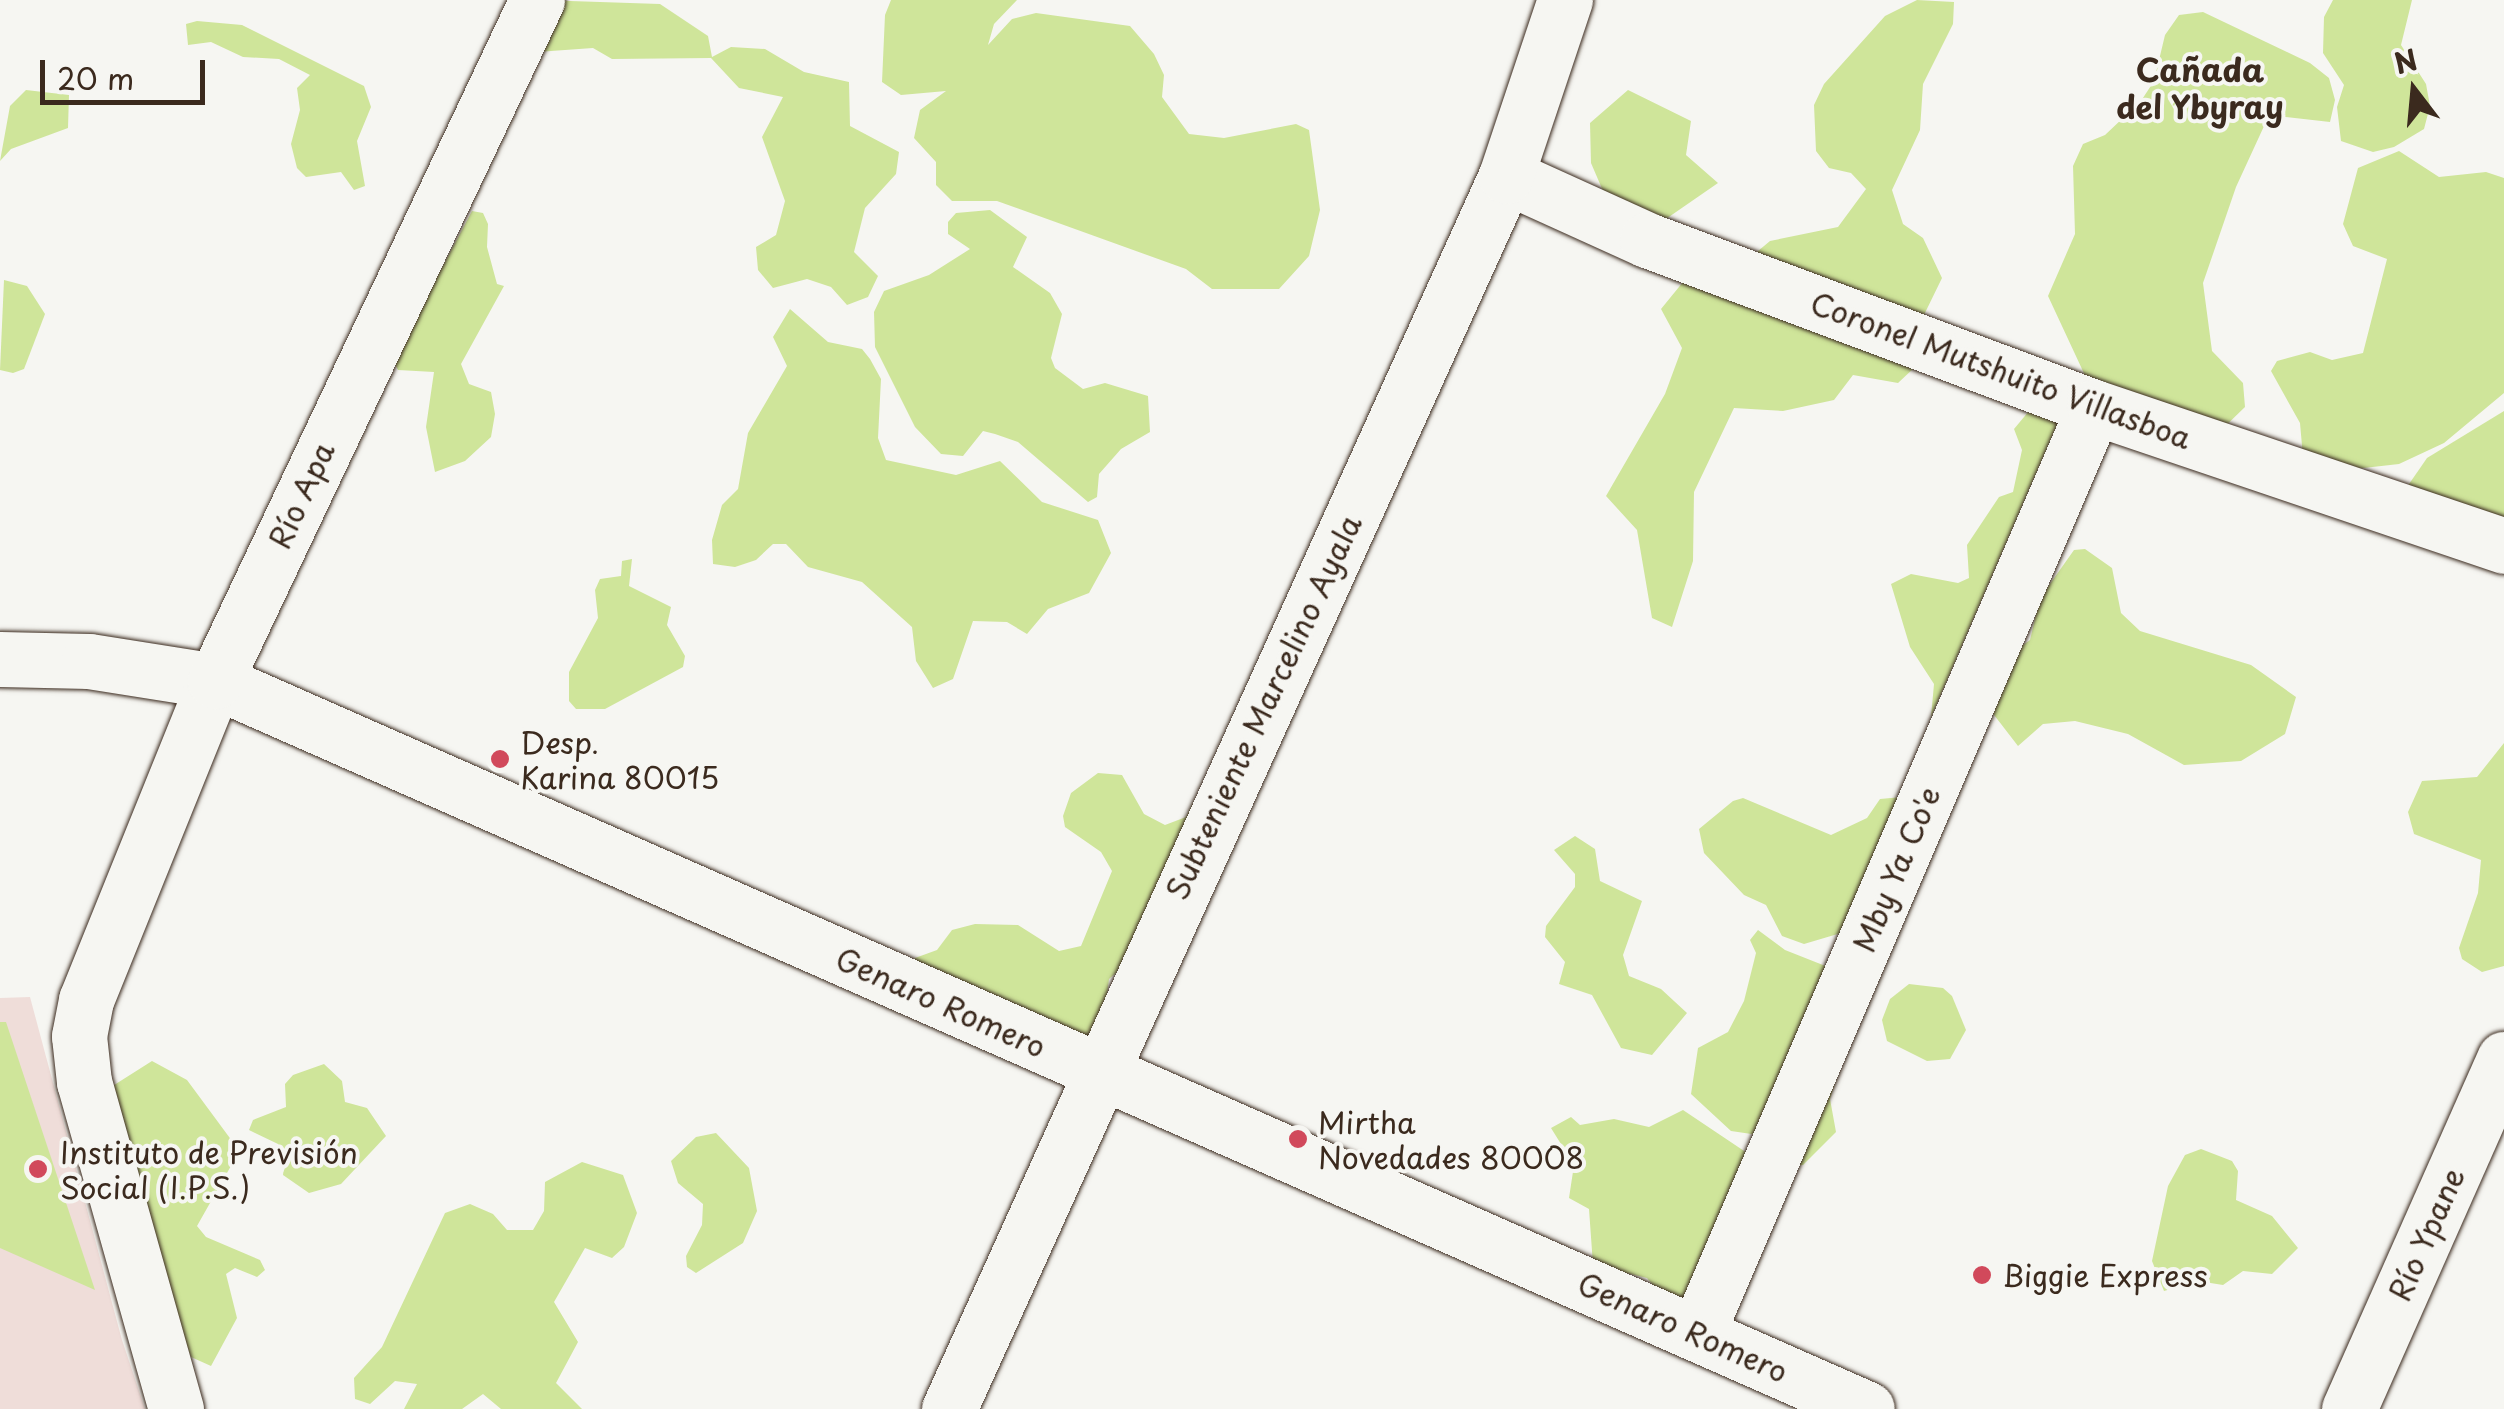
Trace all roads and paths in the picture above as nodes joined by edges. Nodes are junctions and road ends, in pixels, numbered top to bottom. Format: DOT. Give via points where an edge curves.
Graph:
graph roads {
  1 [pos="537,0"];
  2 [pos="1564,0"];
  3 [pos="1506,176"];
  4 [pos="2094,407"];
  5 [pos="2504,546"];
  6 [pos="0,660"];
  7 [pos="215,680"];
  8 [pos="2504,1059"];
  9 [pos="1097,1070"];
  10 [pos="1698,1331"];
  11 [pos="176,1409"];
  12 [pos="949,1409"];
  13 [pos="1866,1409"];
  14 [pos="2349,1409"];
  1 -- 7 [label="street, Río Apa"];
  2 -- 3 [label="street, Subteniente Marcelino Ayala"];
  3 -- 4 [label="street, Coronel Mutshuito Villasboa" via="1647,240"];
  3 -- 9 [label="street, Subteniente Marcelino Ayala"];
  4 -- 5 [label="street, Coronel Mutshuito Villasboa"];
  4 -- 10 [label="street, Mby Ya Co'e"];
  6 -- 7 [label="street, Genaro Romero" via="89,660"];
  7 -- 9 [label="street, Genaro Romero"];
  7 -- 11 [label="street, Río Apa" via="86,1000 80,1036 84,1082"];
  8 -- 14 [label="street, Río Ypane"];
  9 -- 10 [label="street, Genaro Romero"];
  9 -- 12 [label="street, Subteniente Marcelino Ayala"];
  10 -- 13 [label="street, Genaro Romero"];
}
